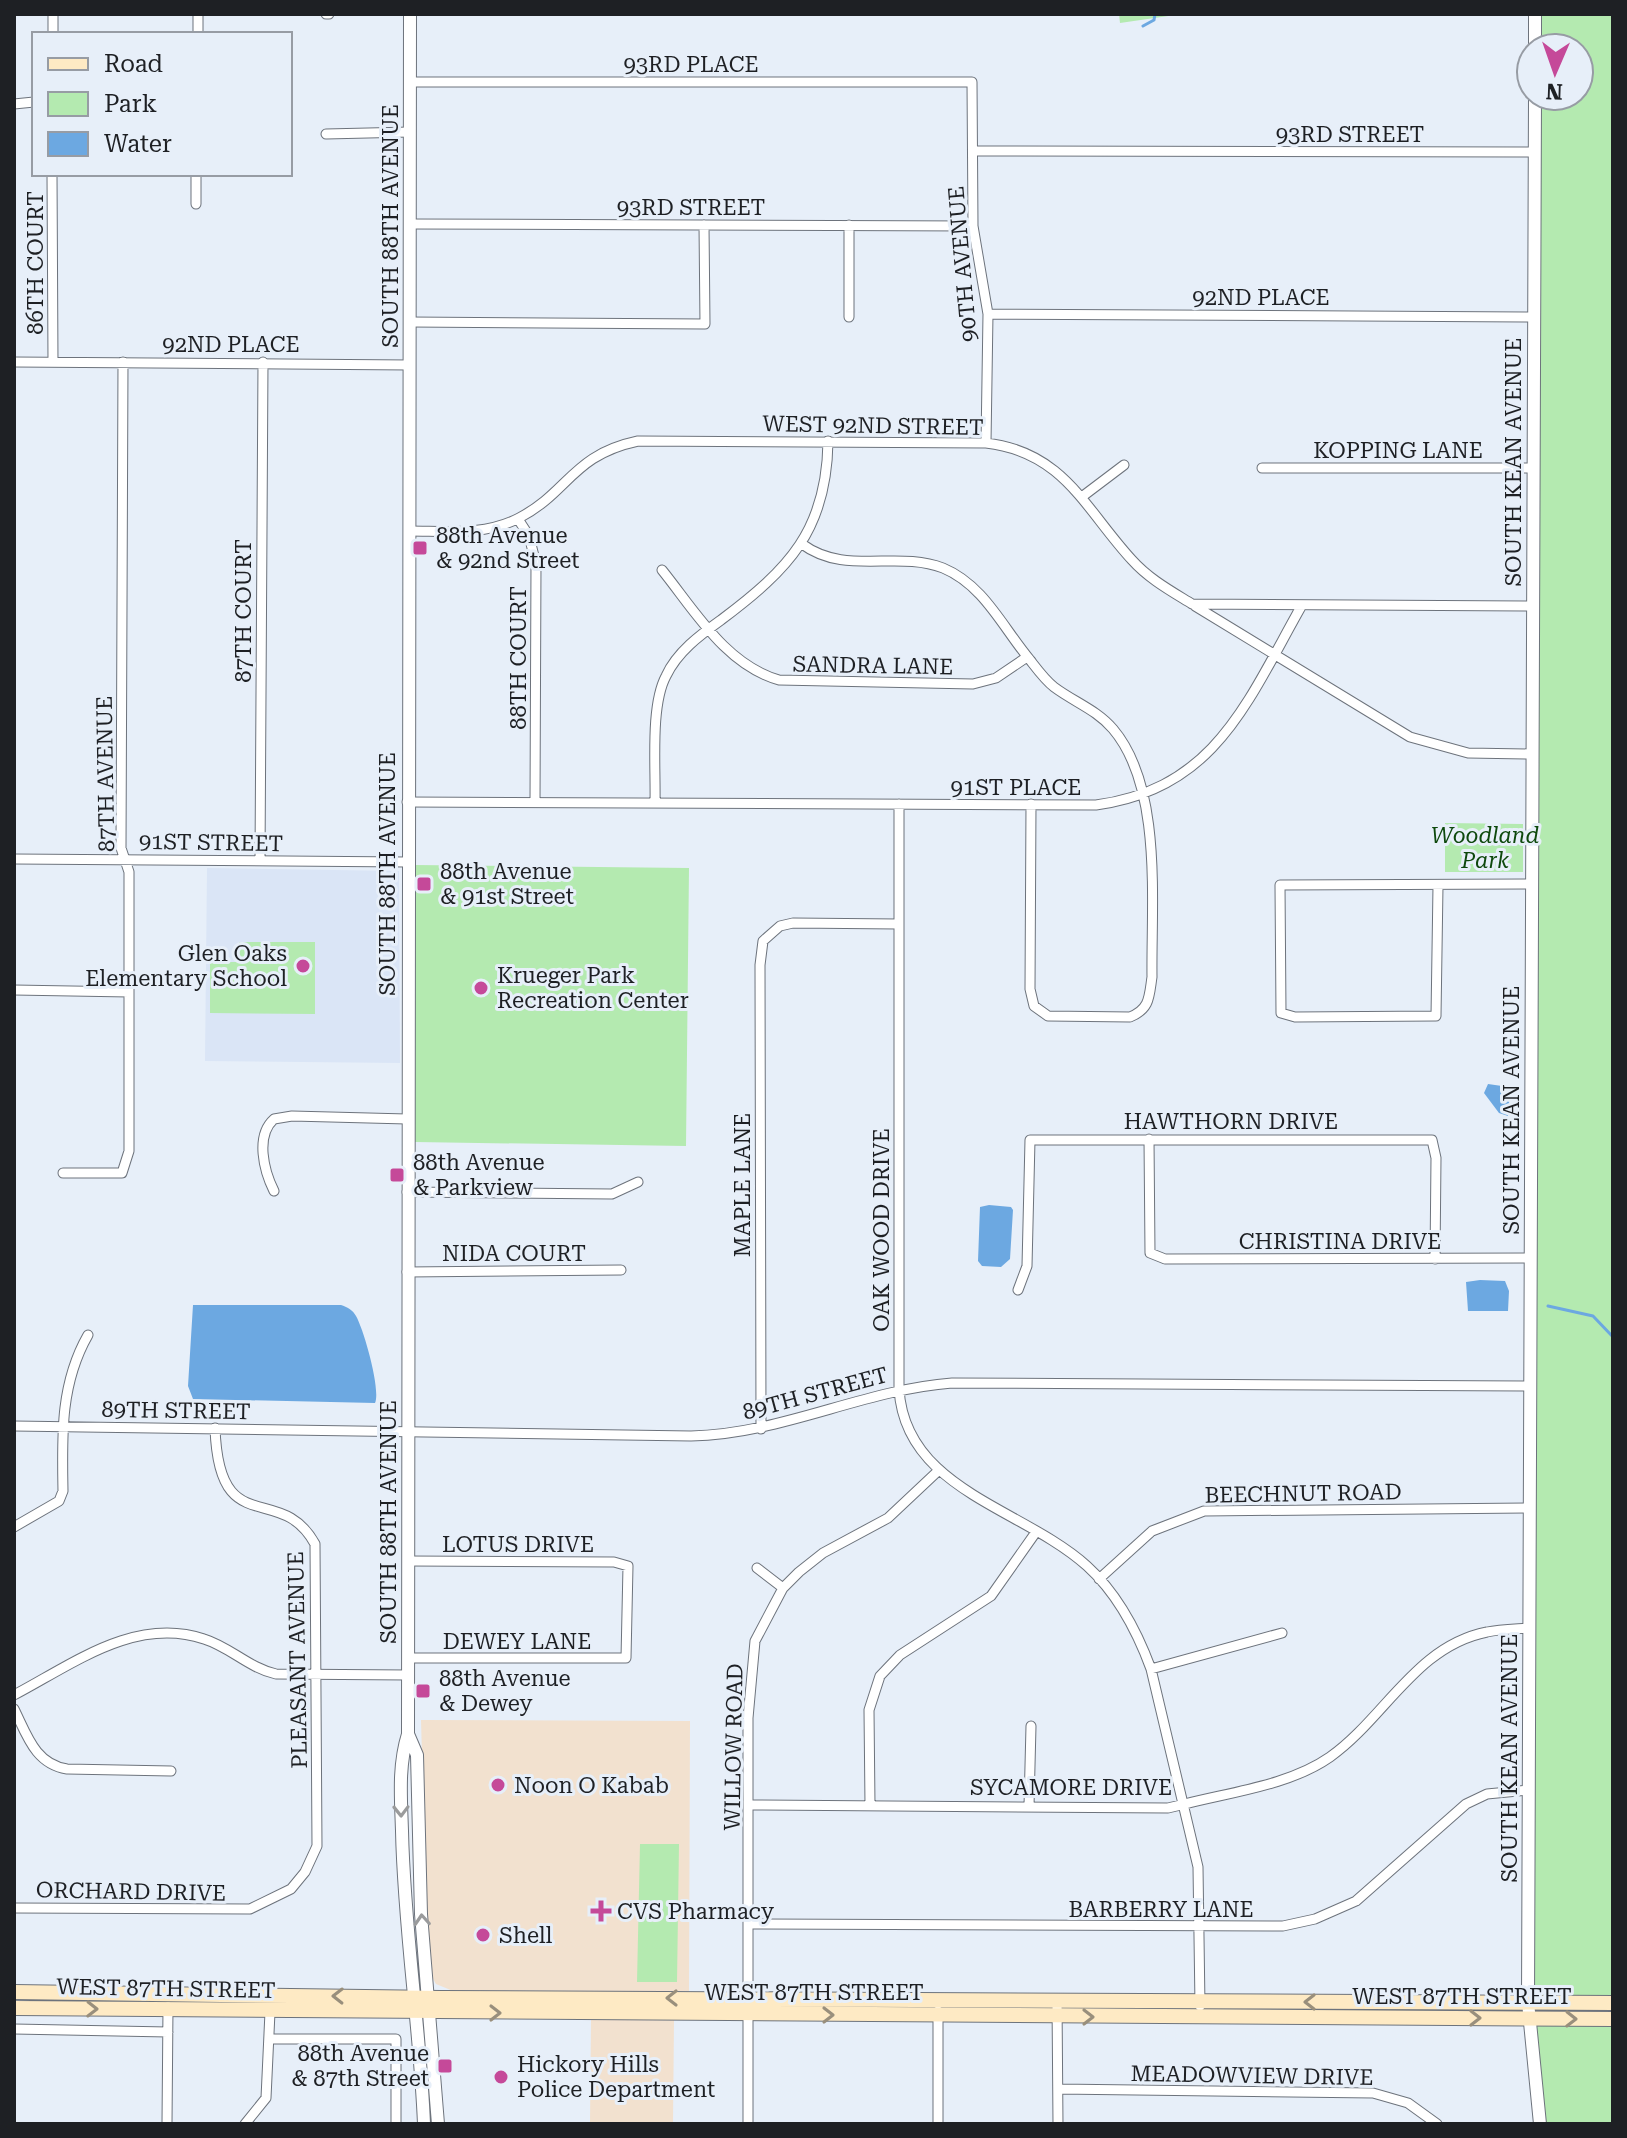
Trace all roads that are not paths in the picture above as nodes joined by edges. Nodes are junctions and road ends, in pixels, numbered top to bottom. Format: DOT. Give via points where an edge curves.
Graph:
graph roads {
  1 [pos="410,14"];
  2 [pos="410,82"];
  3 [pos="972,82"];
  4 [pos="1535,112"];
  5 [pos="410,132"];
  6 [pos="326,134"];
  7 [pos="973,151"];
  8 [pos="1535,152"];
  9 [pos="52,176"];
  10 [pos="196,176"];
  11 [pos="196,204"];
  12 [pos="410,224"];
  13 [pos="704,225"];
  14 [pos="849,225"];
  15 [pos="973,226"];
  16 [pos="988,314"];
  17 [pos="849,317"];
  18 [pos="1534,317"];
  19 [pos="410,322"];
  20 [pos="14,362"];
  21 [pos="53,362"];
  22 [pos="123,362"];
  23 [pos="263,362"];
  24 [pos="410,365"];
  25 [pos="828,441"];
  26 [pos="986,443"];
  27 [pos="1124,465"];
  28 [pos="1262,468"];
  29 [pos="1533,468"];
  30 [pos="1083,496"];
  31 [pos="518,519"];
  32 [pos="409,531"];
  33 [pos="802,544"];
  34 [pos="662,570"];
  35 [pos="1192,604"];
  36 [pos="1302,605"];
  37 [pos="1533,606"];
  38 [pos="710,628"];
  39 [pos="1274,655"];
  40 [pos="1027,657"];
  41 [pos="1532,754"];
  42 [pos="1142,796"];
  43 [pos="407,802"];
  44 [pos="535,802"];
  45 [pos="655,803"];
  46 [pos="899,804"];
  47 [pos="1031,804"];
  48 [pos="14,859"];
  49 [pos="124,859"];
  50 [pos="260,860"];
  51 [pos="407,862"];
  52 [pos="1532,884"];
  53 [pos="1438,886"];
  54 [pos="898,924"];
  55 [pos="754,934"];
  56 [pos="763,941"];
  57 [pos="14,990"];
  58 [pos="129,992"];
  59 [pos="407,1119"];
  60 [pos="1149,1139"];
  61 [pos="63,1173"];
  62 [pos="638,1182"];
  63 [pos="274,1191"];
  64 [pos="407,1192"];
  65 [pos="1531,1258"];
  66 [pos="1435,1259"];
  67 [pos="621,1270"];
  68 [pos="407,1272"];
  69 [pos="1018,1290"];
  70 [pos="88,1335"];
  71 [pos="1530,1386"];
  72 [pos="899,1389"];
  73 [pos="14,1426"];
  74 [pos="62,1426"];
  75 [pos="215,1428"];
  76 [pos="761,1429"];
  77 [pos="407,1434"];
  78 [pos="938,1471"];
  79 [pos="1530,1508"];
  80 [pos="14,1527"];
  81 [pos="1036,1532"];
  82 [pos="408,1561"];
  83 [pos="757,1568"];
  84 [pos="1099,1579"];
  85 [pos="783,1588"];
  86 [pos="1529,1628"];
  87 [pos="1282,1633"];
  88 [pos="408,1658"];
  89 [pos="626,1658"];
  90 [pos="1151,1669"];
  91 [pos="318,1675"];
  92 [pos="408,1675"];
  93 [pos="14,1695"];
  94 [pos="14,1709"];
  95 [pos="1031,1726"];
  96 [pos="171,1771"];
  97 [pos="1529,1790"];
  98 [pos="1185,1804"];
  99 [pos="750,1805"];
  100 [pos="870,1805"];
  101 [pos="1029,1806"];
  102 [pos="291,1889"];
  103 [pos="14,1908"];
  104 [pos="750,1924"];
  105 [pos="1200,1927"];
  106 [pos="14,1992"];
  107 [pos="169,1994"];
  108 [pos="750,1998"];
  109 [pos="938,2000"];
  110 [pos="1057,2001"];
  111 [pos="1200,2001"];
  112 [pos="1528,2002"];
  113 [pos="1613,2003"];
  114 [pos="422,2005"];
  115 [pos="14,2008"];
  116 [pos="168,2010"];
  117 [pos="270,2012"];
  118 [pos="750,2014"];
  119 [pos="937,2015"];
  120 [pos="1058,2017"];
  121 [pos="1200,2017"];
  122 [pos="1528,2018"];
  123 [pos="1613,2019"];
  124 [pos="14,2029"];
  125 [pos="168,2032"];
  126 [pos="269,2039"];
  127 [pos="1058,2089"];
  128 [pos="424,2123"];
  129 [pos="167,2124"];
  130 [pos="245,2124"];
  131 [pos="396,2124"];
  132 [pos="438,2124"];
  133 [pos="748,2124"];
  134 [pos="938,2124"];
  135 [pos="1058,2124"];
  136 [pos="1437,2124"];
  137 [pos="1540,2124"];
  1 -- 2 [label="street, SOUTH 88TH AVENUE"];
  2 -- 3 [label="street, 93RD PLACE"];
  2 -- 5 [label="street, SOUTH 88TH AVENUE"];
  3 -- 7 [label="street, 90TH AVENUE"];
  4 -- 8 [label="street, SOUTH KEAN AVENUE"];
  5 -- 6 [label="street"];
  5 -- 12 [label="street, SOUTH 88TH AVENUE"];
  7 -- 8 [label="street, 93RD STREET"];
  7 -- 15 [label="street, 90TH AVENUE"];
  8 -- 18 [label="street, SOUTH KEAN AVENUE"];
  9 -- 21 [label="street, 86TH COURT"];
  10 -- 11 [label="street"];
  12 -- 13 [label="street, 93RD STREET"];
  12 -- 19 [label="street, SOUTH 88TH AVENUE"];
  13 -- 14 [label="street, 93RD STREET"];
  13 -- 19 [label="street" via="705,324"];
  14 -- 15 [label="street, 93RD STREET"];
  14 -- 17 [label="street"];
  15 -- 16 [label="street, 90TH AVENUE"];
  16 -- 18 [label="street, 92ND PLACE"];
  16 -- 26 [label="street, 90TH AVENUE"];
  18 -- 29 [label="street, SOUTH KEAN AVENUE"];
  19 -- 24 [label="street, SOUTH 88TH AVENUE"];
  20 -- 21 [label="street, 86TH COURT"];
  21 -- 22 [label="street, 92ND PLACE"];
  22 -- 23 [label="street, 92ND PLACE"];
  22 -- 49 [label="street, 87TH AVENUE"];
  23 -- 24 [label="street, 92ND PLACE"];
  23 -- 50 [label="street, 87TH COURT"];
  24 -- 32 [label="street, SOUTH 88TH AVENUE"];
  25 -- 26 [label="street, WEST 92ND STREET"];
  25 -- 31 [label="street, WEST 92ND STREET" via="626,444 588,459"];
  25 -- 33 [label="street" via="823,496"];
  26 -- 30 [label="street, WEST 92ND STREET" via="1035,457"];
  27 -- 30 [label="street"];
  28 -- 29 [label="street, KOPPING LANE"];
  29 -- 37 [label="street, SOUTH KEAN AVENUE"];
  30 -- 35 [label="street, WEST 92ND STREET" via="1145,573"];
  31 -- 32 [label="street, WEST 92ND STREET" via="483,530"];
  31 -- 44 [label="street, 88TH COURT" via="536,564"];
  32 -- 43 [label="street, SOUTH 88TH AVENUE"];
  33 -- 38 [label="street" via="755,594"];
  33 -- 40 [label="street" via="835,560 942,568 980,594"];
  34 -- 38 [label="street, SANDRA LANE"];
  35 -- 36 [label="street"];
  35 -- 39 [label="street, WEST 92ND STREET"];
  36 -- 37 [label="street"];
  36 -- 39 [label="street"];
  37 -- 41 [label="street, SOUTH KEAN AVENUE"];
  38 -- 40 [label="street, SANDRA LANE" via="744,665 791,682 973,684 996,678"];
  38 -- 45 [label="street" via="673,662 661,687"];
  39 -- 41 [label="street" via="1410,737 1468,753"];
  39 -- 42 [label="street, 91ST PLACE" via="1223,738 1185,775"];
  40 -- 42 [label="street" via="1052,686 1114,730 1132,762"];
  41 -- 52 [label="street, SOUTH KEAN AVENUE"];
  42 -- 47 [label="street, 91ST PLACE" via="1096,805"];
  42 -- 47 [label="street" via="1151,839 1152,977 1149,1002 1130,1017 1048,1016 1034,1006"];
  43 -- 44 [label="street, 91ST PLACE"];
  43 -- 51 [label="street, SOUTH 88TH AVENUE"];
  44 -- 45 [label="street, 91ST PLACE"];
  45 -- 46 [label="street, 91ST PLACE"];
  46 -- 47 [label="street, 91ST PLACE"];
  46 -- 54 [label="street, OAK WOOD DRIVE"];
  48 -- 49 [label="street, 91ST STREET"];
  49 -- 50 [label="street, 91ST STREET"];
  49 -- 58 [label="street, 87TH AVENUE" via="129,872"];
  50 -- 51 [label="street, 91ST STREET"];
  51 -- 59 [label="street, SOUTH 88TH AVENUE"];
  52 -- 53 [label="street"];
  52 -- 65 [label="street, SOUTH KEAN AVENUE"];
  53 -- 53 [label="street" via="1436,1016 1281,1013 1280,885"];
  54 -- 56 [label="street" via="793,923 780,926"];
  54 -- 72 [label="street, OAK WOOD DRIVE"];
  55 -- 56 [label="street"];
  56 -- 76 [label="street, MAPLE LANE"];
  57 -- 58 [label="street"];
  58 -- 61 [label="street, 87TH AVENUE" via="129,1151 122,1173"];
  59 -- 63 [label="street" via="274,1119 264,1136 265,1172"];
  59 -- 64 [label="street, SOUTH 88TH AVENUE"];
  60 -- 66 [label="street, CHRISTINA DRIVE" via="1150,1253 1176,1260"];
  60 -- 66 [label="street, HAWTHORN DRIVE" via="1432,1140"];
  60 -- 69 [label="street, HAWTHORN DRIVE" via="1030,1140 1027,1266"];
  62 -- 64 [label="street" via="612,1194"];
  64 -- 68 [label="street, SOUTH 88TH AVENUE"];
  65 -- 66 [label="street, CHRISTINA DRIVE"];
  65 -- 71 [label="street, SOUTH KEAN AVENUE"];
  67 -- 68 [label="street, NIDA COURT"];
  68 -- 77 [label="street, SOUTH 88TH AVENUE"];
  70 -- 74 [label="street" via="69,1381"];
  71 -- 72 [label="street, 89TH STREET" via="965,1383"];
  71 -- 79 [label="street, SOUTH KEAN AVENUE"];
  72 -- 76 [label="street, 89TH STREET"];
  72 -- 78 [label="street, OAK WOOD DRIVE" via="909,1434"];
  73 -- 74 [label="street, 89TH STREET"];
  74 -- 75 [label="street, 89TH STREET"];
  74 -- 80 [label="street" via="59,1501"];
  75 -- 77 [label="street, 89TH STREET"];
  75 -- 91 [label="street, PLEASANT AVENUE" via="218,1468 230,1491 251,1506 295,1520 315,1544"];
  76 -- 77 [label="street, 89TH STREET" via="691,1436"];
  77 -- 82 [label="street, SOUTH 88TH AVENUE"];
  78 -- 81 [label="street, OAK WOOD DRIVE"];
  78 -- 85 [label="street, WILLOW ROAD" via="888,1518 823,1553"];
  79 -- 84 [label="street, BEECHNUT ROAD" via="1204,1511 1152,1531"];
  79 -- 86 [label="street, SOUTH KEAN AVENUE"];
  81 -- 84 [label="street, OAK WOOD DRIVE"];
  81 -- 100 [label="street" via="991,1596 900,1655 880,1676 869,1710"];
  82 -- 88 [label="street, SOUTH 88TH AVENUE"];
  82 -- 89 [label="street, LOTUS DRIVE" via="628,1566"];
  83 -- 85 [label="street"];
  84 -- 90 [label="street, OAK WOOD DRIVE" via="1131,1622"];
  85 -- 99 [label="street, WILLOW ROAD" via="765,1617 752,1655"];
  86 -- 97 [label="street, SOUTH KEAN AVENUE"];
  86 -- 98 [label="street, SYCAMORE DRIVE" via="1477,1635 1433,1656 1345,1746 1316,1766"];
  87 -- 90 [label="street"];
  88 -- 89 [label="street, DEWEY LANE"];
  88 -- 92 [label="street, SOUTH 88TH AVENUE"];
  90 -- 98 [label="street, OAK WOOD DRIVE"];
  91 -- 92 [label="street"];
  91 -- 93 [label="street" via="266,1671 208,1640 150,1631 112,1644"];
  91 -- 102 [label="street, PLEASANT AVENUE" via="317,1846"];
  92 -- 114 [label="street, SOUTH 88TH AVENUE" via="408,1734 400,1758 403,1876"];
  94 -- 96 [label="street" via="37,1754 50,1765"];
  95 -- 101 [label="street"];
  97 -- 105 [label="street, BARBERRY LANE" via="1487,1794 1459,1808 1379,1883 1332,1912 1283,1926"];
  97 -- 112 [label="street, SOUTH KEAN AVENUE"];
  98 -- 101 [label="street, SYCAMORE DRIVE"];
  98 -- 105 [label="street, OAK WOOD DRIVE" via="1198,1867"];
  99 -- 100 [label="street, SYCAMORE DRIVE"];
  99 -- 104 [label="street, WILLOW ROAD"];
  100 -- 101 [label="street, SYCAMORE DRIVE"];
  102 -- 103 [label="street, ORCHARD DRIVE" via="238,1911"];
  104 -- 105 [label="street, BARBERRY LANE"];
  104 -- 108 [label="street, WILLOW ROAD"];
  105 -- 111 [label="street, OAK WOOD DRIVE"];
  106 -- 107 [label="main road, WEST 87TH STREET"];
  114 -- 107 [label="main road, WEST 87TH STREET, one-way"];
  107 -- 116 [label="street"];
  108 -- 109 [label="main road, WEST 87TH STREET"];
  108 -- 114 [label="main road, WEST 87TH STREET, one-way"];
  108 -- 118 [label="street, WILLOW ROAD"];
  109 -- 110 [label="main road, WEST 87TH STREET"];
  109 -- 119 [label="street"];
  110 -- 111 [label="main road, WEST 87TH STREET"];
  110 -- 120 [label="street"];
  112 -- 111 [label="main road, WEST 87TH STREET, one-way"];
  111 -- 121 [label="street, OAK WOOD DRIVE"];
  112 -- 113 [label="main road, WEST 87TH STREET"];
  112 -- 122 [label="street, SOUTH KEAN AVENUE"];
  114 -- 117 [label="main road, WEST 87TH STREET"];
  114 -- 118 [label="main road, WEST 87TH STREET, one-way"];
  114 -- 128 [label="street, SOUTH 88TH AVENUE"];
  114 -- 132 [label="street, SOUTH 88TH AVENUE"];
  115 -- 116 [label="main road, WEST 87TH STREET, one-way"];
  116 -- 117 [label="main road, WEST 87TH STREET"];
  116 -- 125 [label="street"];
  117 -- 126 [label="street"];
  118 -- 119 [label="main road, WEST 87TH STREET, one-way"];
  118 -- 133 [label="street, WILLOW ROAD"];
  119 -- 120 [label="main road, WEST 87TH STREET"];
  119 -- 134 [label="street"];
  120 -- 121 [label="main road, WEST 87TH STREET, one-way"];
  120 -- 127 [label="street"];
  121 -- 122 [label="main road, WEST 87TH STREET, one-way"];
  122 -- 123 [label="main road, WEST 87TH STREET, one-way"];
  122 -- 137 [label="street, SOUTH KEAN AVENUE"];
  124 -- 125 [label="street"];
  125 -- 129 [label="street"];
  126 -- 130 [label="street" via="266,2098"];
  126 -- 131 [label="street" via="396,2039"];
  127 -- 135 [label="street"];
  127 -- 136 [label="street, MEADOWVIEW DRIVE" via="1373,2093 1408,2103"];
}
